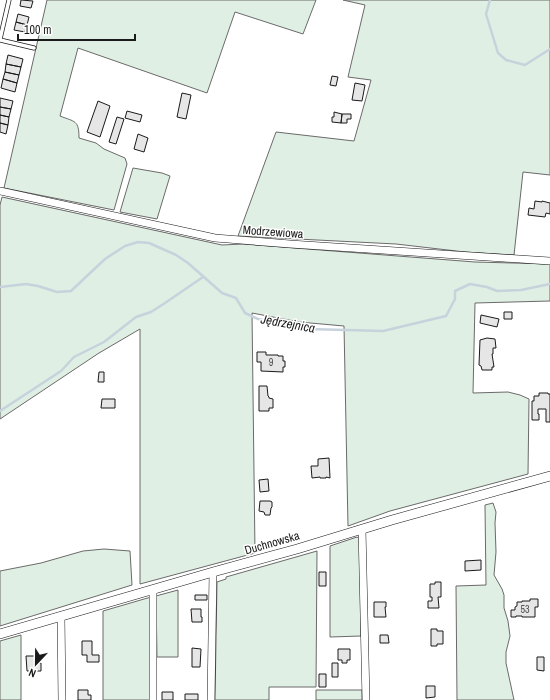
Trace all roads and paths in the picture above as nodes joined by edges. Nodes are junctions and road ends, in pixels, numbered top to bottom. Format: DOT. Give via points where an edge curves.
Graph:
graph roads {
  1 [pos="9,0"];
  2 [pos="0,40"];
  3 [pos="34,48"];
  4 [pos="0,191"];
  5 [pos="550,261"];
  6 [pos="550,476"];
  7 [pos="362,529"];
  8 [pos="214,572"];
  9 [pos="152,589"];
  10 [pos="61,616"];
  11 [pos="0,634"];
  12 [pos="62,700"];
  13 [pos="153,700"];
  14 [pos="212,700"];
  15 [pos="366,700"];
  1 -- 2 [label="lane"];
  2 -- 3 [label="lane"];
  4 -- 5 [label="street, Modrzewiowa" via="215,238"];
  6 -- 7 [label="street, Duchnowska"];
  7 -- 8 [label="street, Duchnowska"];
  7 -- 15 [label="street"];
  8 -- 9 [label="street, Duchnowska"];
  8 -- 14 [label="street"];
  9 -- 10 [label="street, Duchnowska"];
  9 -- 13 [label="street"];
  10 -- 11 [label="street, Duchnowska"];
  10 -- 12 [label="street"];
}
